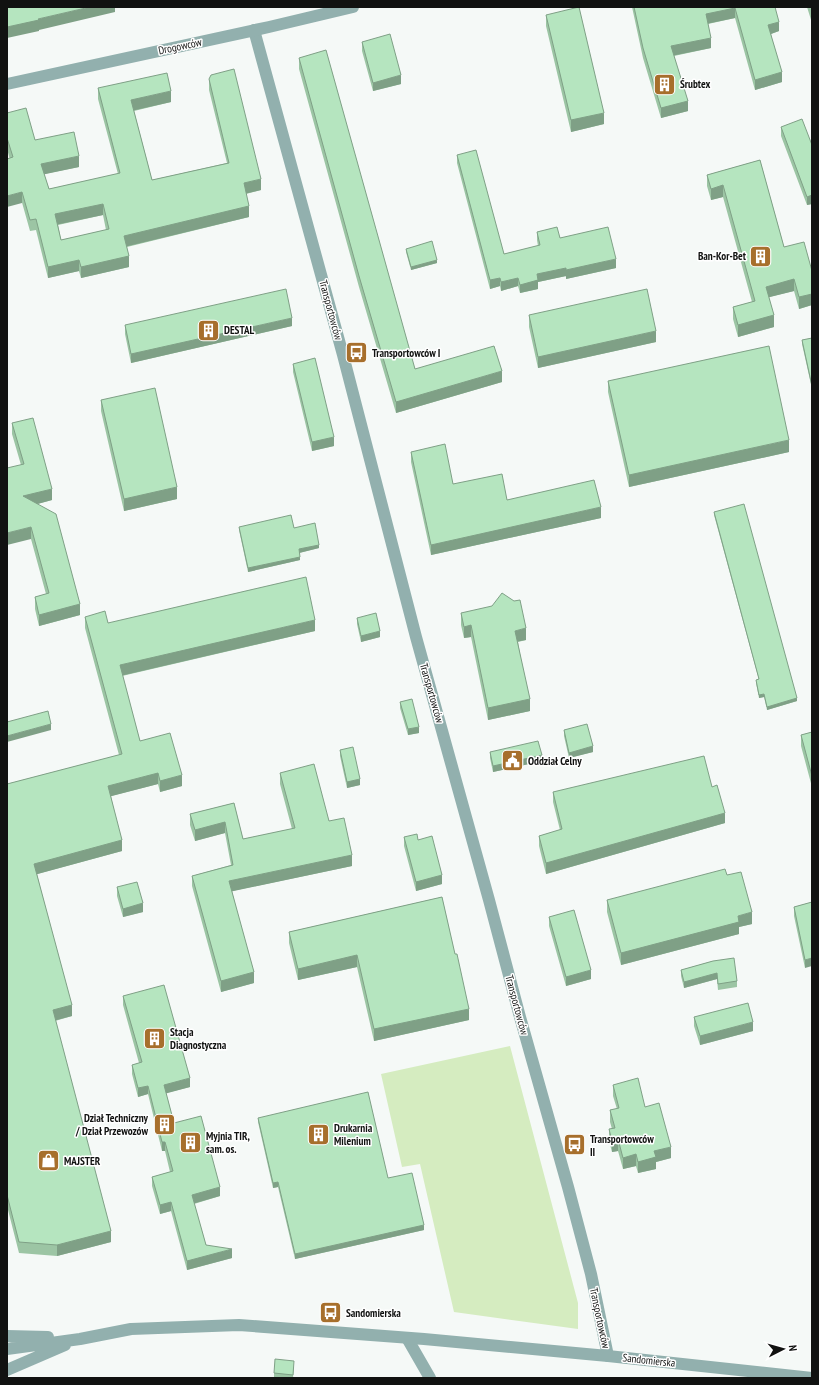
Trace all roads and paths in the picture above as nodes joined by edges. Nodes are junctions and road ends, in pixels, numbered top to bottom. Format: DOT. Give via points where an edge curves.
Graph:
graph roads {
  1 [pos="354,7"];
  2 [pos="254,30"];
  3 [pos="7,84"];
  4 [pos="7,1336"];
  5 [pos="80,1338"];
  6 [pos="407,1338"];
  7 [pos="7,1349"];
  8 [pos="608,1356"];
  9 [pos="7,1370"];
  10 [pos="430,1378"];
  11 [pos="812,1378"];
  1 -- 2 [label="street, Drogowców"];
  2 -- 3 [label="street, Drogowców"];
  2 -- 8 [label="street, Transportowców" via="343,355 416,637 560,1155 591,1274"];
  4 -- 5 [label="street"];
  5 -- 6 [label="street, Sandomierska" via="131,1329 239,1325"];
  5 -- 7 [label="street"];
  5 -- 9 [label="street"];
  6 -- 8 [label="street, Sandomierska"];
  6 -- 10 [label="street"];
  8 -- 11 [label="street, Sandomierska"];
}
